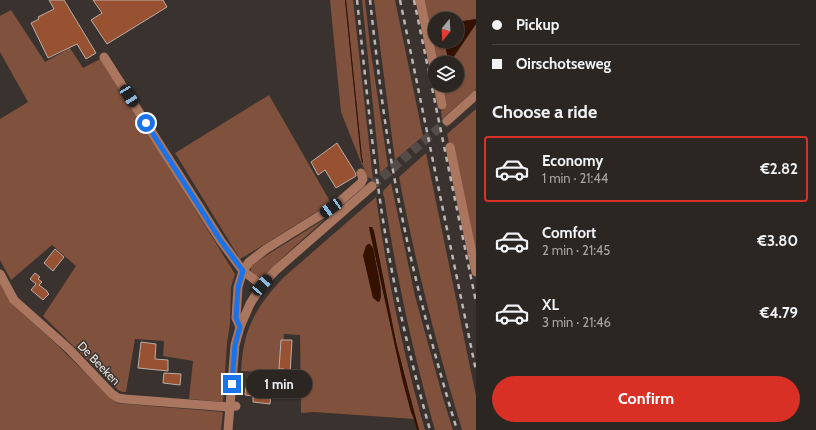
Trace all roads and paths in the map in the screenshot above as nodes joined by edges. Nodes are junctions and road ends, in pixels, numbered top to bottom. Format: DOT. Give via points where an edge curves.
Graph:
graph roads {
  1 [pos="420,0"];
  2 [pos="432,56"];
  3 [pos="104,57"];
  4 [pos="439,92"];
  5 [pos="476,95"];
  6 [pos="442,105"];
  7 [pos="447,121"];
  8 [pos="450,147"];
  9 [pos="361,173"];
  10 [pos="372,186"];
  11 [pos="243,271"];
  12 [pos="476,272"];
  13 [pos="0,274"];
  14 [pos="262,285"];
  15 [pos="240,327"];
  16 [pos="233,407"];
  17 [pos="228,430"];
  1 -- 2 [label="street"];
  3 -- 11 [label="street" via="221,241"];
  4 -- 6 [label="street"];
  5 -- 7 [label="street"];
  8 -- 12 [label="street"];
  9 -- 11 [label="street" via="363,176 360,184 344,198 260,253"];
  10 -- 14 [label="street"];
  11 -- 14 [label="street"];
  11 -- 15 [label="street" via="238,287 236,318"];
  13 -- 16 [label="street, De Beeken" via="14,300 69,349 118,398"];
  14 -- 15 [label="street"];
  15 -- 16 [label="street" via="235,345"];
  16 -- 17 [label="street"];
}
